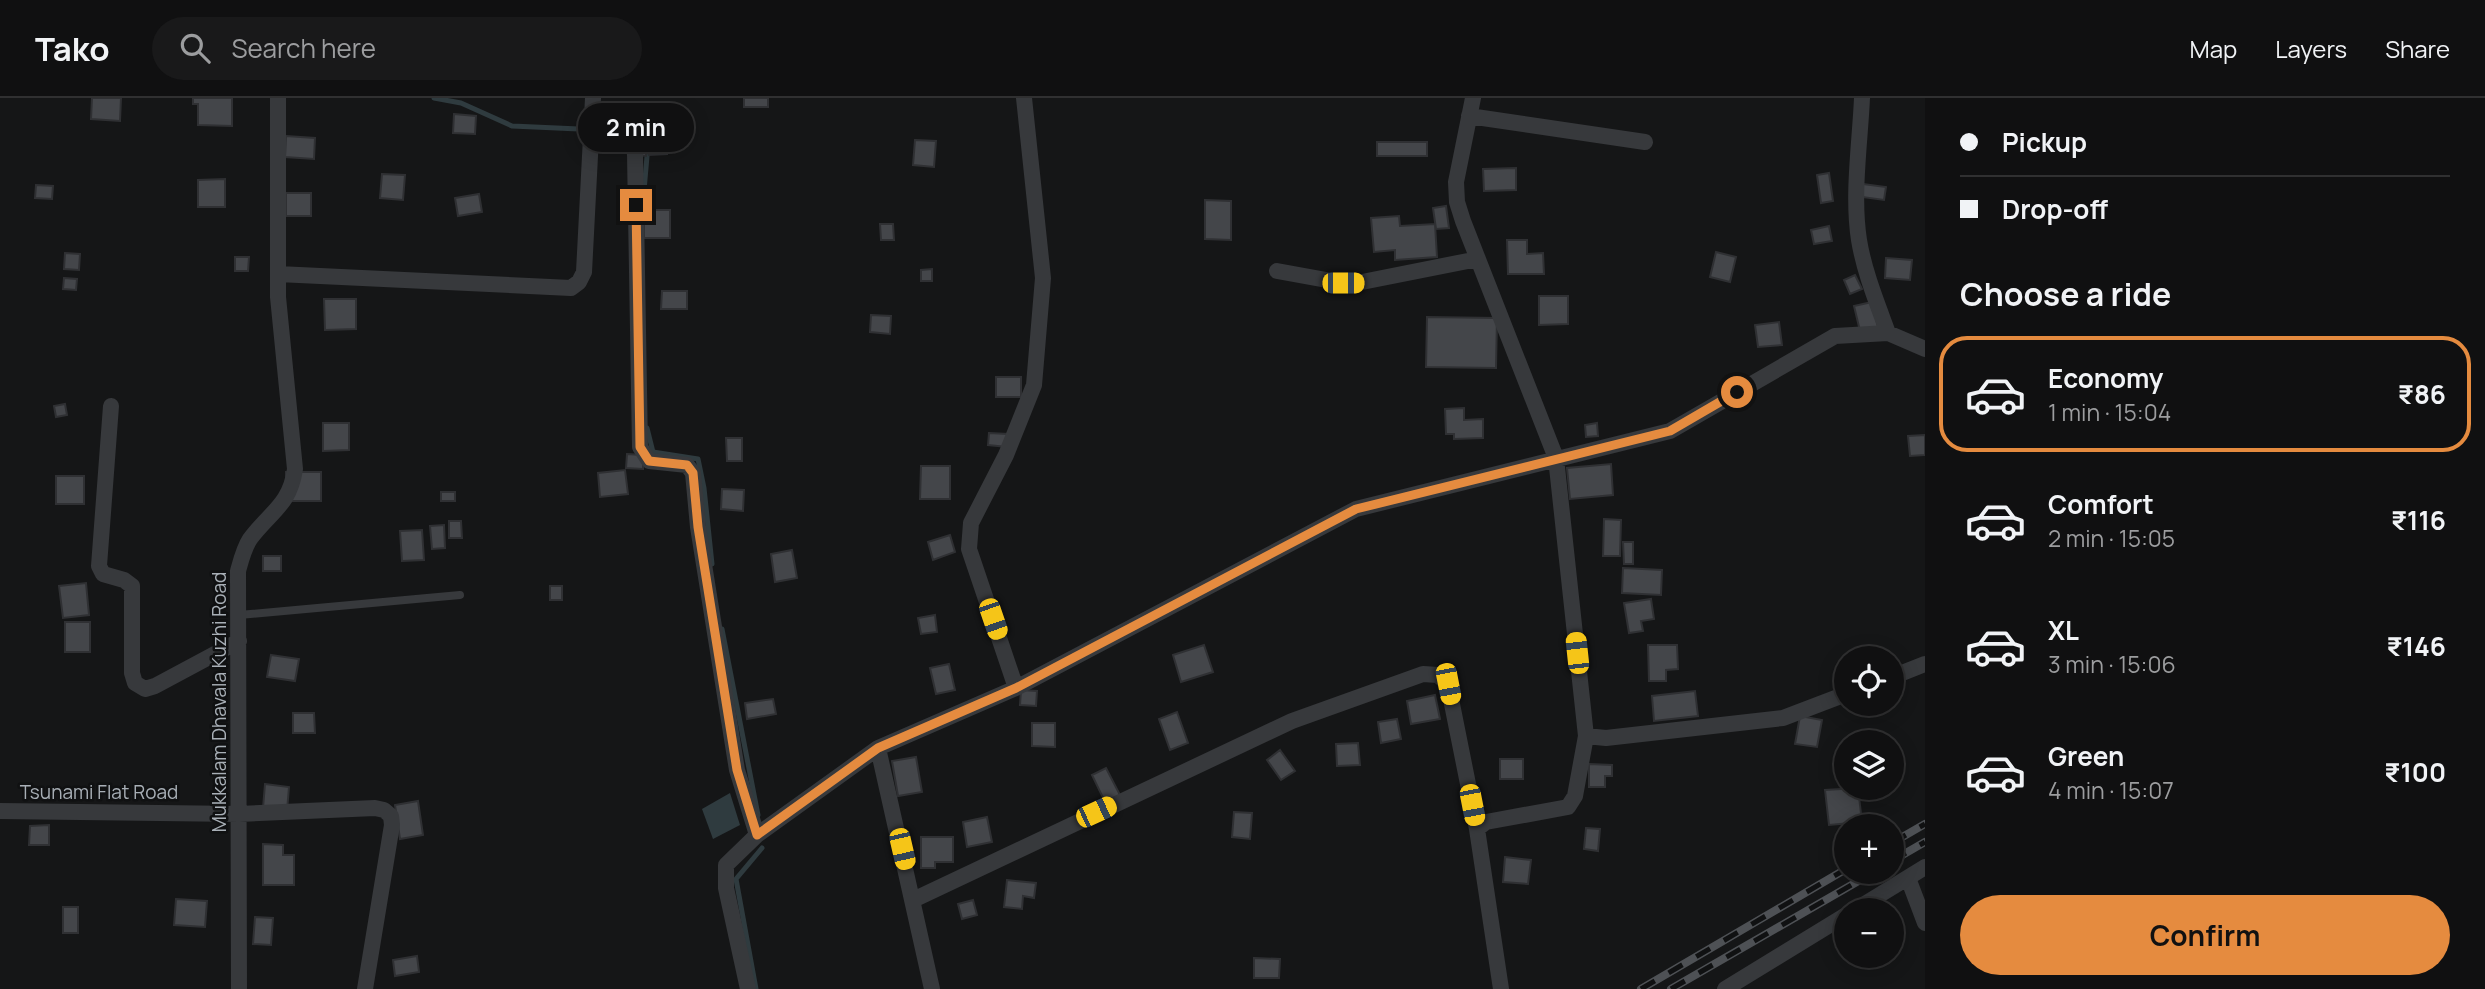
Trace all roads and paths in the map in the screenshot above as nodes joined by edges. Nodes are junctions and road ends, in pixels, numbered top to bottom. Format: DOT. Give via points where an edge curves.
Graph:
graph roads {
  1 [pos="278,98"];
  2 [pos="593,98"];
  3 [pos="1024,98"];
  4 [pos="1473,98"];
  5 [pos="1863,98"];
  6 [pos="1469,116"];
  7 [pos="592,138"];
  8 [pos="1645,142"];
  9 [pos="1478,259"];
  10 [pos="1276,271"];
  11 [pos="278,274"];
  12 [pos="1888,333"];
  13 [pos="1925,349"];
  14 [pos="111,406"];
  15 [pos="1556,458"];
  16 [pos="460,595"];
  17 [pos="239,615"];
  18 [pos="239,641"];
  19 [pos="1925,664"];
  20 [pos="1904,672"];
  21 [pos="1016,688"];
  22 [pos="1834,699"];
  23 [pos="1586,736"];
  24 [pos="878,748"];
  25 [pos="0,811"];
  26 [pos="239,814"];
  27 [pos="1477,829"];
  28 [pos="757,835"];
  29 [pos="1925,867"];
  30 [pos="1908,878"];
  31 [pos="1875,898"];
  32 [pos="914,900"];
  33 [pos="1834,922"];
  34 [pos="1925,923"];
  35 [pos="239,989"];
  36 [pos="365,989"];
  37 [pos="748,989"];
  38 [pos="932,989"];
  39 [pos="1501,989"];
  40 [pos="1725,989"];
  1 -- 11 [label="street, Mukkalam Dhavala Kuzhi Road"];
  2 -- 7 [label="street"];
  3 -- 21 [label="street" via="1043,278 1034,385 969,536 969,549"];
  4 -- 6 [label="street"];
  5 -- 12 [label="street" via="1858,239"];
  6 -- 8 [label="street"];
  6 -- 9 [label="street" via="1456,183 1463,221"];
  7 -- 11 [label="street" via="584,272 571,288"];
  7 -- 28 [label="street" via="625,141 633,145 635,153 640,447 649,461 687,465 693,473 737,770"];
  9 -- 10 [label="street" via="1357,283"];
  9 -- 15 [label="street"];
  11 -- 17 [label="street, Mukkalam Dhavala Kuzhi Road" via="295,469 288,497 244,551 238,571"];
  12 -- 13 [label="street"];
  12 -- 15 [label="street" via="1835,336 1670,431"];
  14 -- 18 [label="street" via="100,566 103,575 132,586 135,683 145,689 155,686"];
  15 -- 21 [label="street" via="1356,509"];
  15 -- 23 [label="street"];
  16 -- 17 [label="lane"];
  17 -- 18 [label="street, Mukkalam Dhavala Kuzhi Road"];
  18 -- 26 [label="street, Mukkalam Dhavala Kuzhi Road"];
  19 -- 20 [label="street"];
  21 -- 24 [label="street"];
  22 -- 23 [label="street" via="1783,718 1606,738"];
  23 -- 27 [label="street" via="1575,796 1568,807 1486,822"];
  24 -- 28 [label="street"];
  24 -- 32 [label="street"];
  25 -- 26 [label="street, Tsunami Flat Road"];
  26 -- 35 [label="street, Mukkalam Dhavala Kuzhi Road"];
  26 -- 36 [label="street, Tsunami Flat Road" via="375,808 391,816"];
  27 -- 32 [label="street" via="1448,684 1438,675 1423,674 1292,720"];
  27 -- 39 [label="street"];
  28 -- 37 [label="street" via="726,865 725,873"];
  29 -- 30 [label="street"];
  30 -- 31 [label="street"];
  30 -- 34 [label="street"];
  32 -- 38 [label="street"];
  33 -- 40 [label="street"];
}
